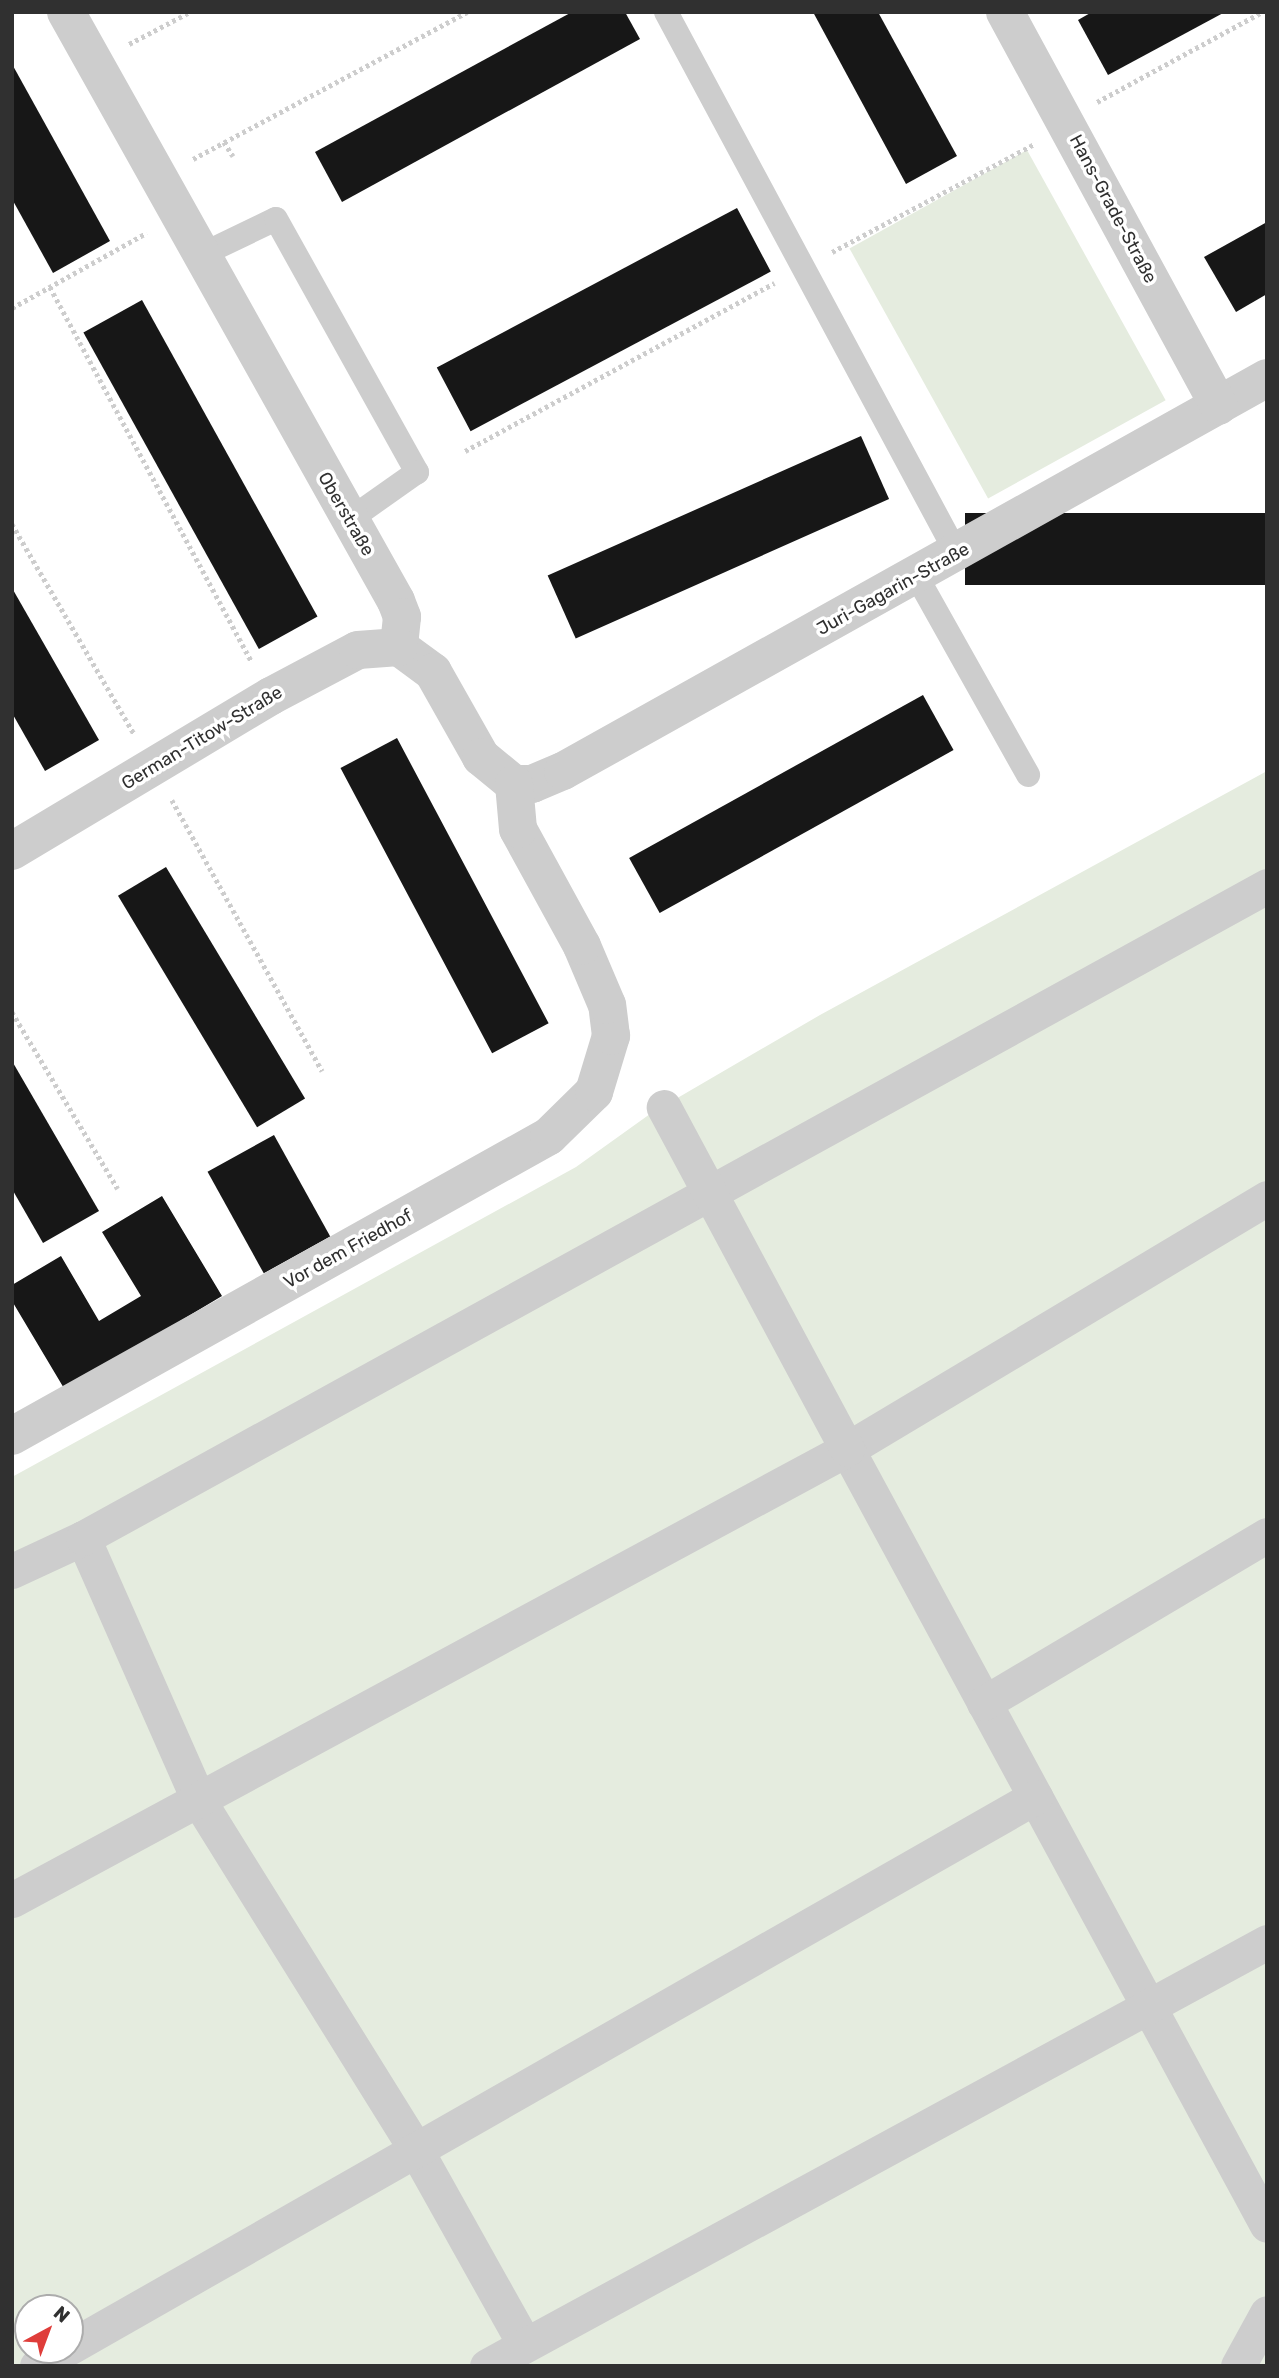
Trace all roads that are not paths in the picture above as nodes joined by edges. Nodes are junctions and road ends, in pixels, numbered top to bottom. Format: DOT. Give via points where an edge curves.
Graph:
graph roads {
  1 [pos="65,12"];
  2 [pos="666,12"];
  3 [pos="1005,12"];
  4 [pos="216,249"];
  5 [pos="1267,378"];
  6 [pos="1219,406"];
  7 [pos="349,520"];
  8 [pos="957,554"];
  9 [pos="917,577"];
  10 [pos="398,646"];
  11 [pos="1028,775"];
  12 [pos="514,784"];
  13 [pos="12,851"];
  14 [pos="1267,886"];
  15 [pos="664,1107"];
  16 [pos="709,1191"];
  17 [pos="1267,1198"];
  18 [pos="12,1436"];
  19 [pos="847,1448"];
  20 [pos="1267,1535"];
  21 [pos="83,1538"];
  22 [pos="12,1571"];
  23 [pos="984,1703"];
  24 [pos="1035,1797"];
  25 [pos="199,1801"];
  26 [pos="12,1900"];
  27 [pos="1267,1942"];
  28 [pos="1146,2003"];
  29 [pos="416,2150"];
  30 [pos="1267,2225"];
  31 [pos="1267,2313"];
  32 [pos="84,2339"];
  33 [pos="525,2345"];
  34 [pos="487,2366"];
  35 [pos="1238,2366"];
  1 -- 4 [label="street, Oberstraße" via="177,215"];
  2 -- 8 [label="lane"];
  3 -- 6 [label="street, Hans-Grade-Straße"];
  4 -- 7 [label="street, Oberstraße"];
  4 -- 7 [label="lane" via="276,219 417,472"];
  5 -- 6 [label="street, Juri-Gagarin-Straße"];
  6 -- 8 [label="street, Juri-Gagarin-Straße"];
  7 -- 10 [label="street, Oberstraße" via="402,617"];
  8 -- 9 [label="street, Juri-Gagarin-Straße"];
  9 -- 11 [label="lane"];
  9 -- 12 [label="street, Juri-Gagarin-Straße" via="563,771 532,785"];
  10 -- 12 [label="street" via="433,672 481,757"];
  10 -- 13 [label="street, German-Titow-Straße" via="358,650 271,696"];
  12 -- 18 [label="street, Vor dem Friedhof" via="517,829 582,946 607,1005 611,1036 594,1092 549,1136"];
  14 -- 16 [label="street"];
  15 -- 16 [label="street"];
  16 -- 19 [label="street"];
  16 -- 21 [label="street"];
  17 -- 19 [label="street"];
  19 -- 23 [label="street"];
  19 -- 25 [label="street"];
  20 -- 23 [label="street"];
  21 -- 22 [label="street"];
  21 -- 25 [label="street"];
  23 -- 24 [label="street"];
  24 -- 28 [label="street"];
  24 -- 29 [label="street"];
  25 -- 26 [label="street"];
  25 -- 29 [label="street"];
  27 -- 28 [label="street"];
  28 -- 30 [label="street"];
  28 -- 33 [label="street"];
  29 -- 32 [label="street"];
  29 -- 33 [label="street"];
  31 -- 35 [label="street"];
  33 -- 34 [label="street"];
}
